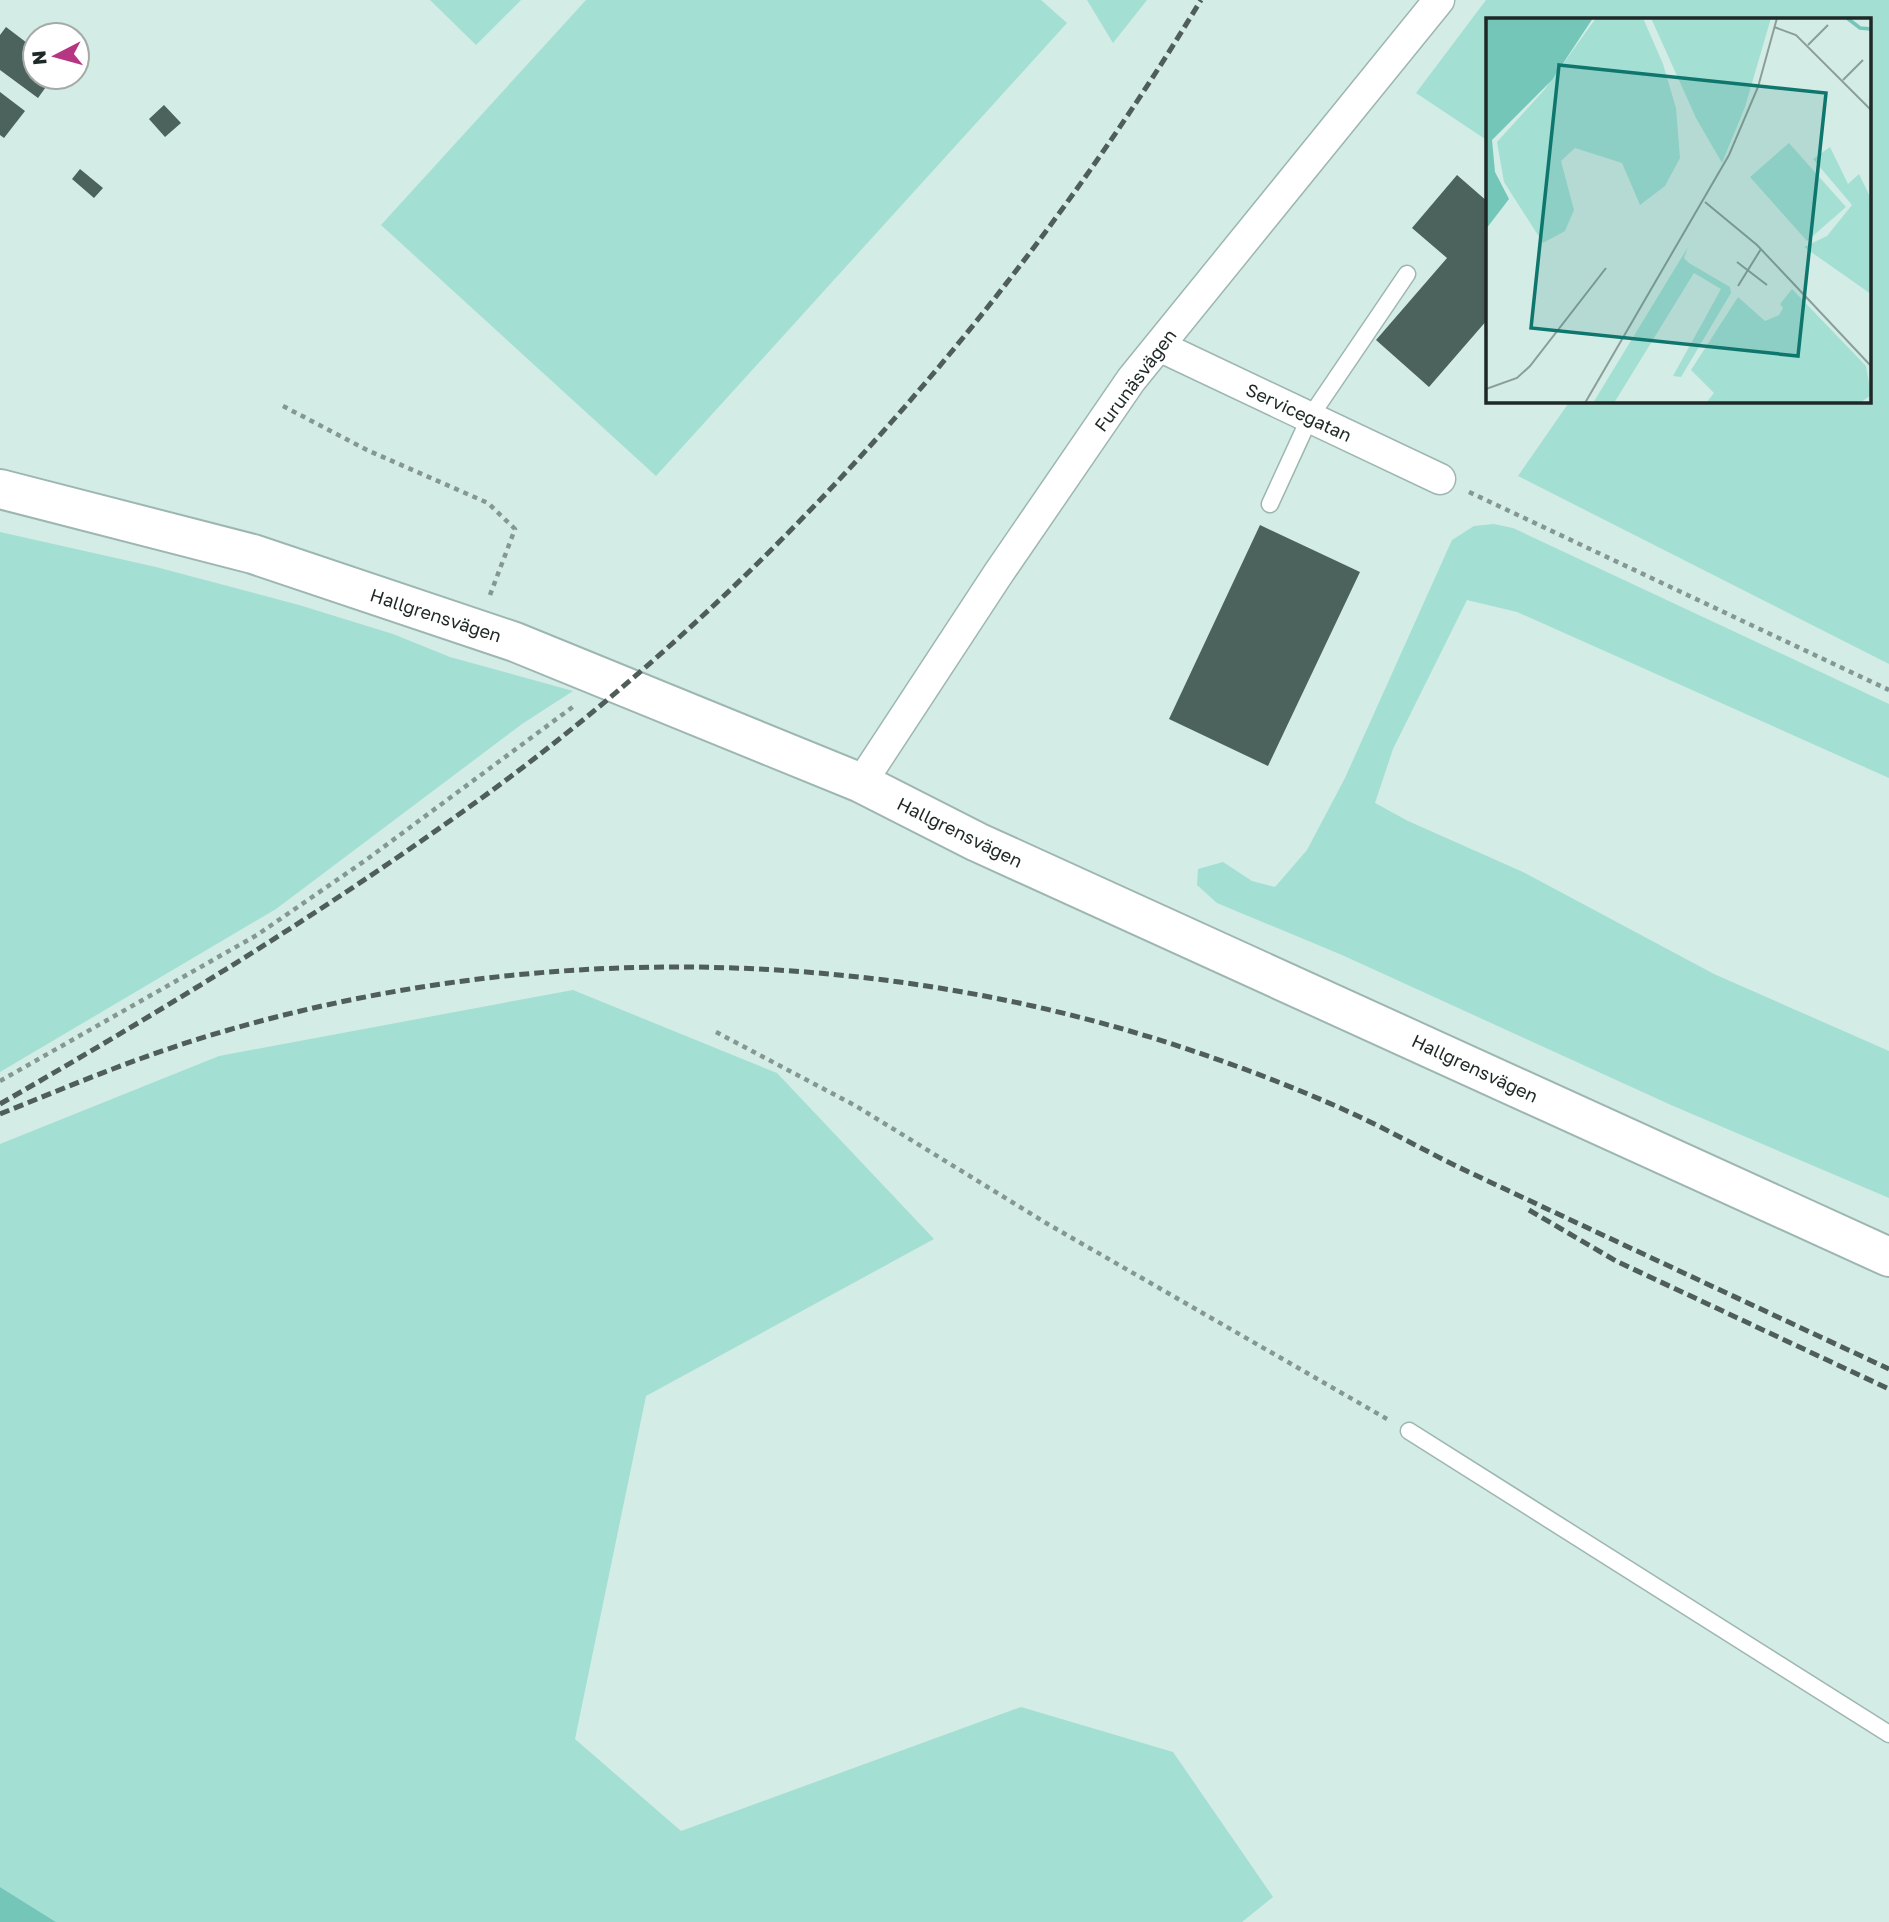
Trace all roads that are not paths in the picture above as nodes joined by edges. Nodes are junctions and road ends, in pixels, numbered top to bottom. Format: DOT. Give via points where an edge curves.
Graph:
graph roads {
  1 [pos="1439,0"];
  2 [pos="1407,274"];
  3 [pos="1159,346"];
  4 [pos="1310,417"];
  5 [pos="1440,479"];
  6 [pos="0,489"];
  7 [pos="1270,504"];
  8 [pos="861,783"];
  9 [pos="1889,1257"];
  10 [pos="1409,1432"];
  11 [pos="1889,1734"];
  1 -- 3 [label="street, Furunäsvägen"];
  2 -- 4 [label="lane"];
  3 -- 4 [label="street, Servicegatan"];
  3 -- 8 [label="street, Furunäsvägen" via="998,574"];
  4 -- 5 [label="street, Servicegatan"];
  4 -- 7 [label="lane"];
  6 -- 8 [label="street, Hallgrensvägen" via="253,554 477,629"];
  8 -- 9 [label="street, Hallgrensvägen" via="977,842"];
  10 -- 11 [label="lane"];
}
